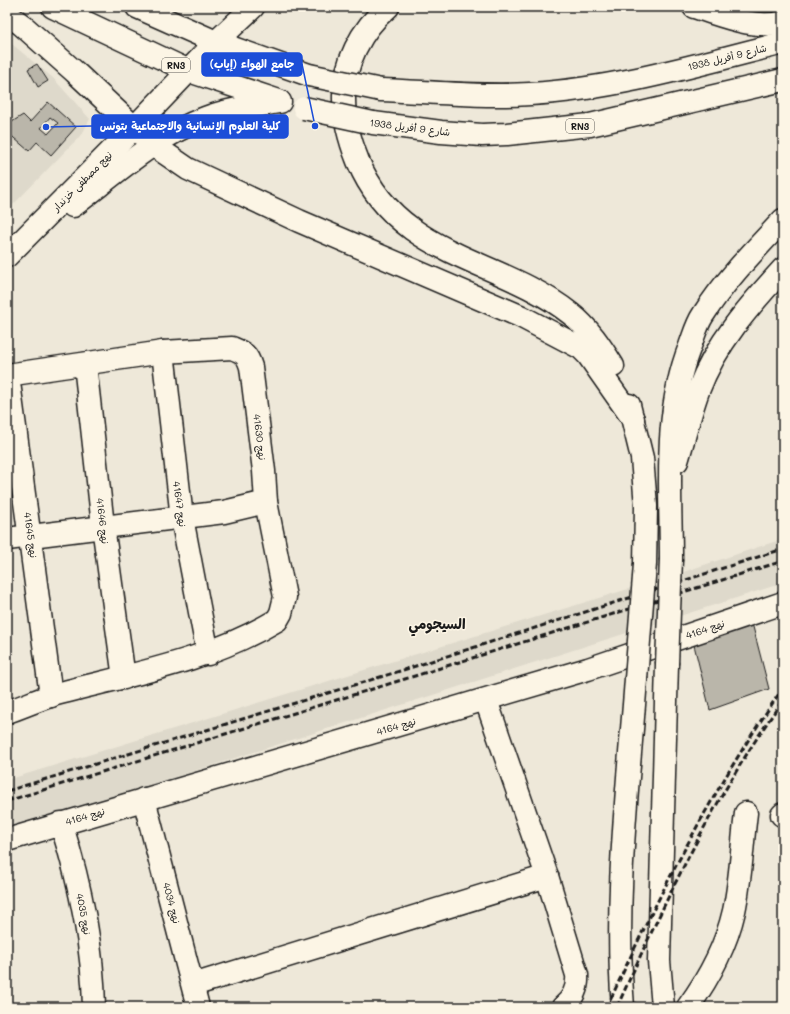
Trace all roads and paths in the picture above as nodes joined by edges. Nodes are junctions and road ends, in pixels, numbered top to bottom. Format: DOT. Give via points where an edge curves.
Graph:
graph roads {
  1 [pos="53,7"];
  2 [pos="137,7"];
  3 [pos="253,7"];
  4 [pos="388,7"];
  5 [pos="694,7"];
  6 [pos="7,14"];
  7 [pos="780,29"];
  8 [pos="216,42"];
  9 [pos="190,71"];
  10 [pos="783,80"];
  11 [pos="280,102"];
  12 [pos="134,128"];
  13 [pos="153,145"];
  14 [pos="783,220"];
  15 [pos="9,254"];
  16 [pos="783,269"];
  17 [pos="163,352"];
  18 [pos="85,364"];
  19 [pos="8,375"];
  20 [pos="633,419"];
  21 [pos="671,483"];
  22 [pos="266,502"];
  23 [pos="182,518"];
  24 [pos="103,526"];
  25 [pos="31,536"];
  26 [pos="7,539"];
  27 [pos="783,603"];
  28 [pos="208,654"];
  29 [pos="124,678"];
  30 [pos="51,696"];
  31 [pos="486,700"];
  32 [pos="7,712"];
  33 [pos="144,799"];
  34 [pos="746,813"];
  35 [pos="61,823"];
  36 [pos="7,840"];
  37 [pos="547,876"];
  38 [pos="193,984"];
  39 [pos="94,1007"];
  40 [pos="198,1007"];
  41 [pos="563,1007"];
  42 [pos="623,1007"];
  43 [pos="663,1007"];
  44 [pos="688,1007"];
  1 -- 9 [label="main road, شارع 9 أفريل 1938 / RN3"];
  2 -- 8 [label="main road, شارع 9 أفريل 1938"];
  3 -- 8 [label="main road, نهج مصطفى خزندار"];
  4 -- 20 [label="main road" via="368,28 358,44 343,85 344,113 350,141 365,177 381,200 403,223 427,240 540,294 585,325 616,371 626,392"];
  5 -- 7 [label="main road" via="744,22"];
  6 -- 12 [label="main road" via="75,72"];
  7 -- 8 [label="main road, شارع 9 أفريل 1938, bridge" via="622,83 531,94 382,90 310,75"];
  8 -- 9 [label="main road, نهج مصطفى خزندار"];
  9 -- 11 [label="main road, شارع 9 أفريل 1938 / RN3"];
  9 -- 12 [label="main road, نهج مصطفى خزندار"];
  10 -- 11 [label="main road, شارع 9 أفريل 1938 / RN3, bridge" via="590,125 507,134 441,132 373,123"];
  11 -- 13 [label="main road" via="206,118"];
  12 -- 13 [label="main road"];
  12 -- 15 [label="main road, نهج مصطفى خزندار"];
  13 -- 15 [label="main road"];
  13 -- 20 [label="main road" via="202,176 299,221 520,316 571,341 588,355"];
  14 -- 21 [label="main road" via="739,268 703,316 696,330 684,360 674,402 670,437"];
  16 -- 21 [label="main road" via="726,336 707,370 698,391"];
  17 -- 18 [label="main road, نهج 41630"];
  17 -- 22 [label="main road, نهج 41630" via="232,348 247,356 257,411"];
  17 -- 23 [label="main road, نهج 41647"];
  18 -- 19 [label="main road, نهج 41630"];
  18 -- 24 [label="main road, نهج 41646"];
  19 -- 25 [label="main road, نهج 41645"];
  20 -- 42 [label="main road, bridge" via="642,458 646,506 645,564 621,882 620,966"];
  21 -- 43 [label="main road, bridge" via="659,961"];
  22 -- 23 [label="main road"];
  22 -- 28 [label="main road" via="285,597 281,613 277,620 267,626"];
  23 -- 24 [label="main road"];
  23 -- 28 [label="main road, نهج 41647"];
  24 -- 25 [label="main road"];
  24 -- 29 [label="main road, نهج 41646"];
  25 -- 26 [label="main road"];
  25 -- 30 [label="main road, نهج 41645"];
  27 -- 31 [label="main road, نهج 4164" via="588,669"];
  28 -- 29 [label="main road"];
  29 -- 30 [label="main road"];
  30 -- 32 [label="main road"];
  31 -- 33 [label="main road, نهج 4164"];
  31 -- 37 [label="main road"];
  33 -- 35 [label="main road, نهج 4164"];
  33 -- 38 [label="main road, نهج 4034"];
  34 -- 44 [label="main road" via="734,910 726,937 716,963"];
  35 -- 36 [label="main road, نهج 4164"];
  35 -- 39 [label="main road, نهج 4035" via="75,867 89,938"];
  37 -- 38 [label="main road"];
  37 -- 41 [label="main road" via="578,982 574,994"];
  38 -- 40 [label="main road, نهج 4034"];
}
